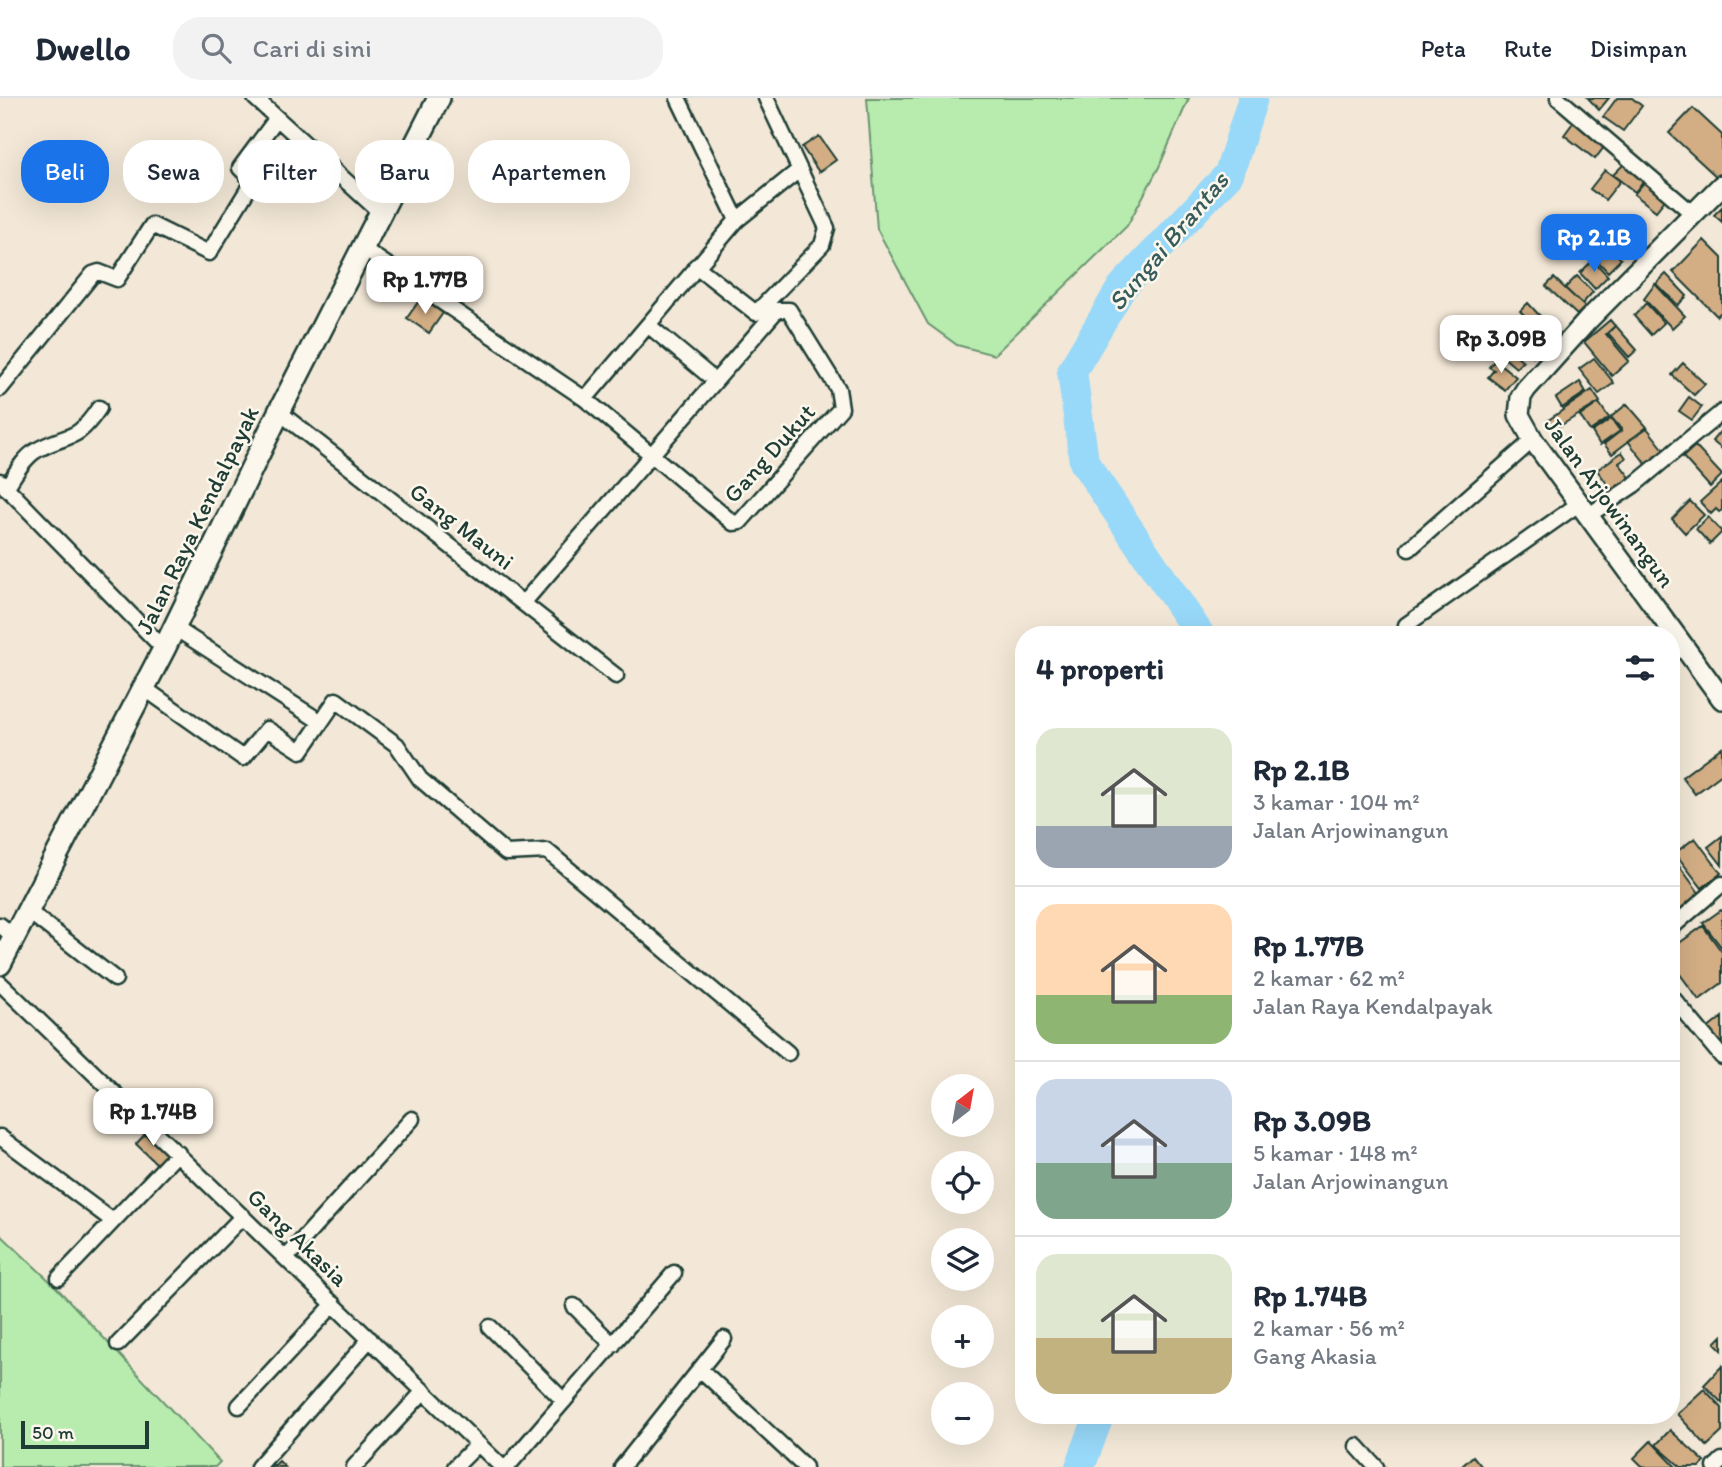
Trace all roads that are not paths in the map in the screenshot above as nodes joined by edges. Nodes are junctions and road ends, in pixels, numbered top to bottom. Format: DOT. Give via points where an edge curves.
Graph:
graph roads {
  1 [pos="255,98"];
  2 [pos="439,98"];
  3 [pos="678,98"];
  4 [pos="766,98"];
  5 [pos="1558,98"];
  6 [pos="277,118"];
  7 [pos="799,170"];
  8 [pos="1722,185"];
  9 [pos="381,213"];
  10 [pos="1692,213"];
  11 [pos="737,220"];
  12 [pos="362,248"];
  13 [pos="696,266"];
  14 [pos="648,325"];
  15 [pos="707,374"];
  16 [pos="0,389"];
  17 [pos="585,399"];
  18 [pos="99,408"];
  19 [pos="279,412"];
  20 [pos="1722,412"];
  21 [pos="1533,440"];
  22 [pos="652,452"];
  23 [pos="3,484"];
  24 [pos="1584,509"];
  25 [pos="1409,549"];
  26 [pos="524,602"];
  27 [pos="1406,625"];
  28 [pos="1669,626"];
  29 [pos="174,628"];
  30 [pos="1680,641"];
  31 [pos="164,649"];
  32 [pos="616,676"];
  33 [pos="144,688"];
  34 [pos="1722,699"];
  35 [pos="321,722"];
  36 [pos="1722,884"];
  37 [pos="28,911"];
  38 [pos="1680,920"];
  39 [pos="7,931"];
  40 [pos="0,964"];
  41 [pos="115,979"];
  42 [pos="0,983"];
  43 [pos="1680,1007"];
  44 [pos="788,1053"];
  45 [pos="1722,1057"];
  46 [pos="412,1119"];
  47 [pos="0,1137"];
  48 [pos="178,1153"];
  49 [pos="243,1216"];
  50 [pos="113,1221"];
  51 [pos="286,1258"];
  52 [pos="674,1273"];
  53 [pos="59,1278"];
  54 [pos="334,1304"];
  55 [pos="574,1306"];
  56 [pos="490,1327"];
  57 [pos="370,1339"];
  58 [pos="724,1339"];
  59 [pos="118,1344"];
  60 [pos="613,1345"];
  61 [pos="700,1369"];
  62 [pos="424,1391"];
  63 [pos="564,1401"];
  64 [pos="239,1406"];
  65 [pos="478,1444"];
  66 [pos="1357,1446"];
  67 [pos="1722,1460"];
  68 [pos="258,1467"];
  69 [pos="354,1467"];
  70 [pos="455,1467"];
  71 [pos="505,1467"];
  72 [pos="622,1467"];
  73 [pos="805,1467"];
  74 [pos="1376,1467"];
  75 [pos="1715,1467"];
  1 -- 6 [label="street"];
  2 -- 9 [label="main road, Jalan Raya Kendalpayak"];
  3 -- 11 [label="street"];
  4 -- 7 [label="street"];
  5 -- 10 [label="street"];
  6 -- 9 [label="street"];
  6 -- 16 [label="street" via="240,167 253,181 209,253 152,225 117,279 93,274"];
  7 -- 11 [label="street"];
  7 -- 13 [label="street" via="827,229 826,237 761,310 751,313"];
  8 -- 10 [label="main road, Jalan Arjowinangun"];
  9 -- 12 [label="main road, Jalan Raya Kendalpayak"];
  10 -- 21 [label="main road, Jalan Arjowinangun" via="1526,389 1520,415"];
  11 -- 13 [label="street"];
  12 -- 17 [label="street"];
  12 -- 19 [label="main road, Jalan Raya Kendalpayak"];
  13 -- 14 [label="street"];
  14 -- 15 [label="street"];
  14 -- 17 [label="street"];
  17 -- 22 [label="street"];
  18 -- 23 [label="street" via="80,434 38,449"];
  19 -- 26 [label="street, Gang Mauni"];
  19 -- 29 [label="main road, Jalan Raya Kendalpayak"];
  20 -- 24 [label="street" via="1634,485"];
  21 -- 24 [label="main road, Jalan Arjowinangun"];
  21 -- 25 [label="street"];
  22 -- 22 [label="street, Gang Dukut" via="777,310 789,310 838,389 841,408 740,522 727,520"];
  22 -- 26 [label="street"];
  23 -- 31 [label="street"];
  24 -- 27 [label="street"];
  24 -- 28 [label="main road, Jalan Arjowinangun"];
  26 -- 32 [label="street, Gang Mauni"];
  29 -- 31 [label="main road, Jalan Raya Kendalpayak"];
  29 -- 35 [label="street"];
  30 -- 34 [label="main road, Jalan Arjowinangun"];
  31 -- 33 [label="main road, Jalan Raya Kendalpayak"];
  33 -- 35 [label="street" via="243,758 267,729 301,751"];
  33 -- 37 [label="main road, Jalan Raya Kendalpayak"];
  35 -- 44 [label="street" via="336,700 397,745 420,779 506,853 547,851"];
  36 -- 38 [label="street"];
  37 -- 39 [label="main road, Jalan Raya Kendalpayak"];
  37 -- 41 [label="street"];
  39 -- 40 [label="main road, Jalan Raya Kendalpayak"];
  42 -- 48 [label="street, Gang Akasia"];
  43 -- 45 [label="street"];
  46 -- 51 [label="street"];
  47 -- 50 [label="street"];
  48 -- 49 [label="street, Gang Akasia"];
  48 -- 50 [label="street"];
  49 -- 51 [label="street, Gang Akasia"];
  49 -- 59 [label="street"];
  50 -- 53 [label="street"];
  51 -- 54 [label="street, Gang Akasia"];
  52 -- 60 [label="street"];
  54 -- 57 [label="street, Gang Akasia"];
  54 -- 64 [label="street"];
  55 -- 60 [label="street"];
  56 -- 63 [label="street"];
  57 -- 62 [label="street, Gang Akasia"];
  57 -- 68 [label="street"];
  58 -- 61 [label="street"];
  60 -- 63 [label="street"];
  61 -- 72 [label="street"];
  61 -- 73 [label="street"];
  62 -- 65 [label="street, Gang Akasia"];
  62 -- 69 [label="street"];
  63 -- 71 [label="street"];
  65 -- 70 [label="street"];
  65 -- 71 [label="street, Gang Akasia"];
  66 -- 74 [label="street"];
  67 -- 75 [label="street"];
}
